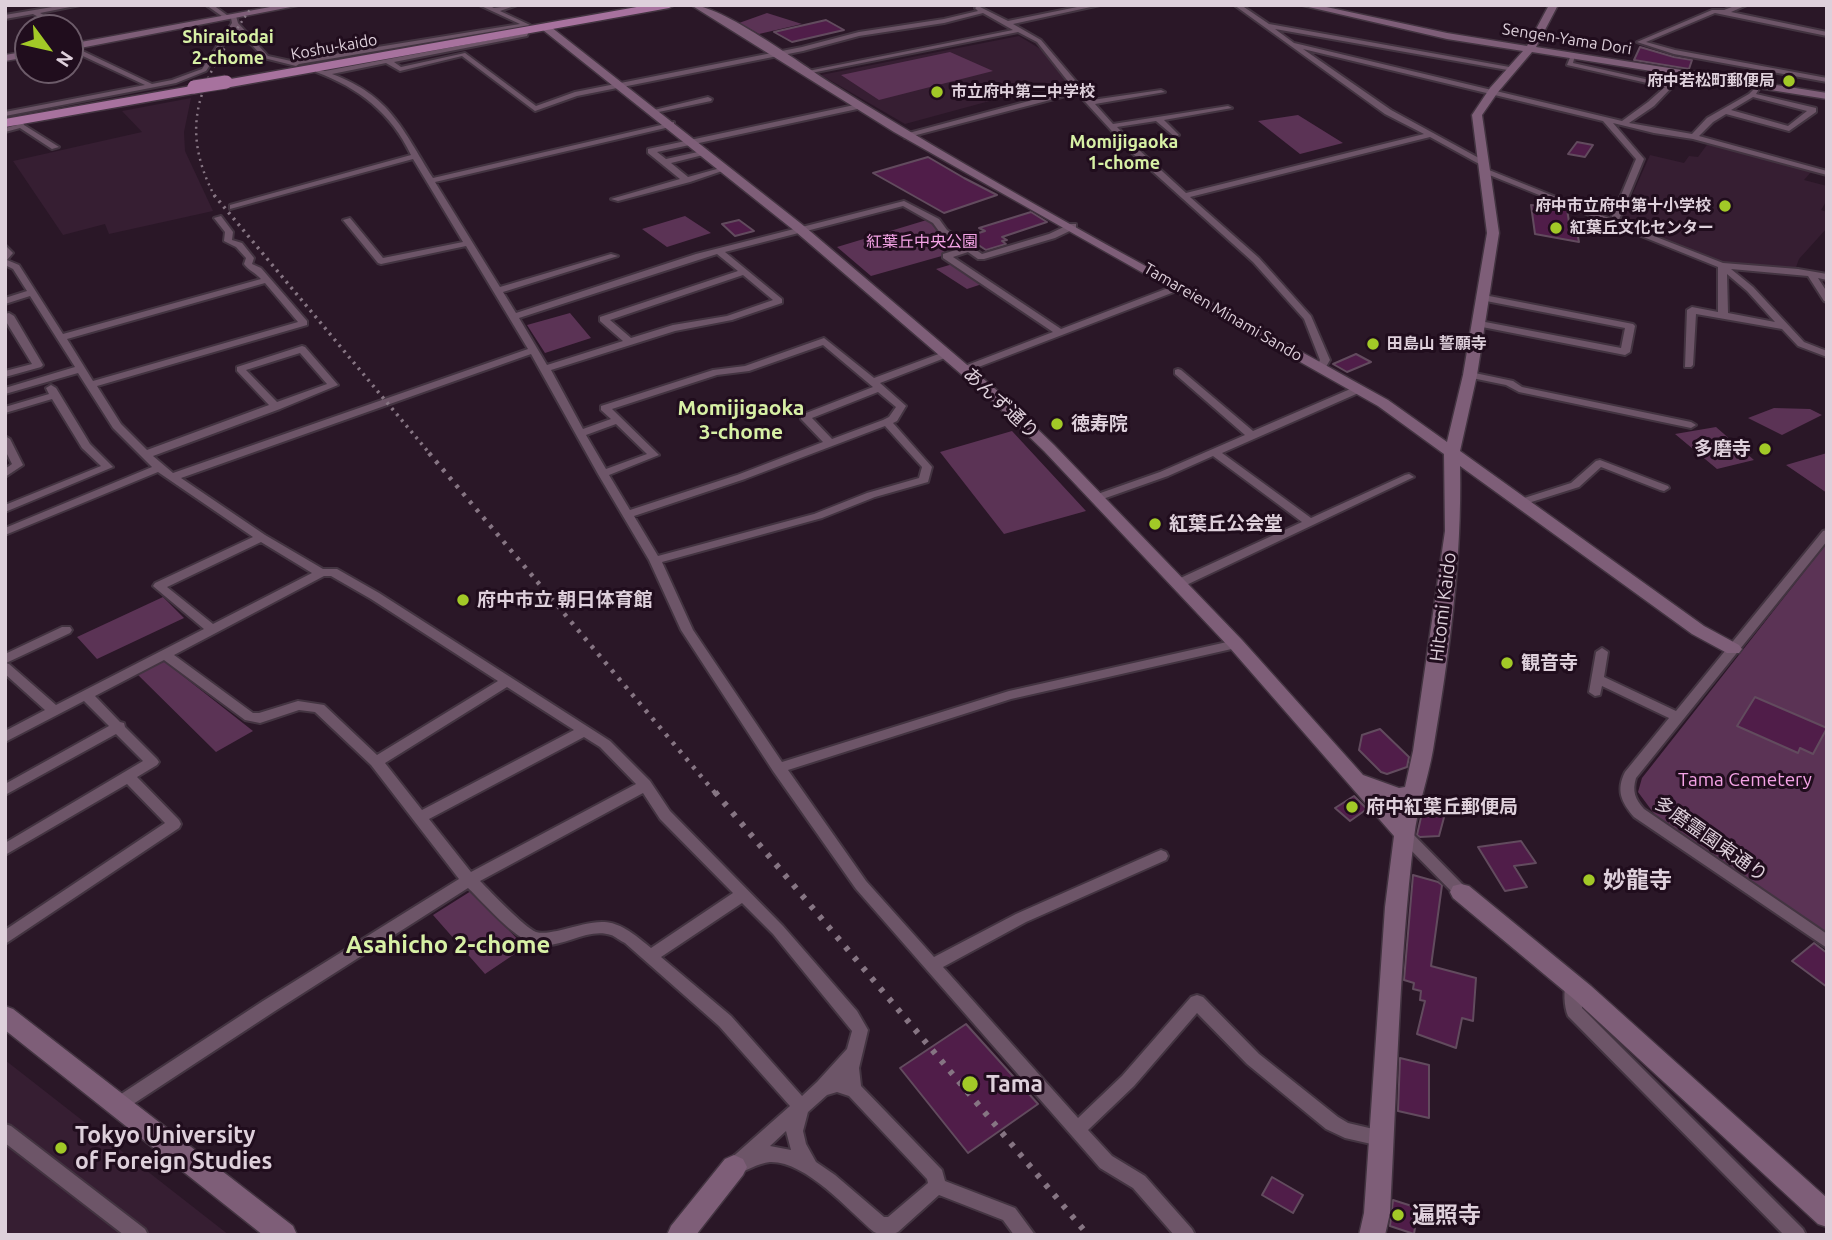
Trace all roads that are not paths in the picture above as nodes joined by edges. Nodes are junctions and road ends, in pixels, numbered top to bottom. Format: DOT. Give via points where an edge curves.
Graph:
graph roads {
  1 [pos="77,5"];
  2 [pos="209,5"];
  3 [pos="297,5"];
  4 [pos="482,5"];
  5 [pos="514,5"];
  6 [pos="656,5"];
  7 [pos="669,5"];
  8 [pos="695,5"];
  9 [pos="971,5"];
  10 [pos="1097,5"];
  11 [pos="1237,5"];
  12 [pos="1304,5"];
  13 [pos="1554,5"];
  14 [pos="1744,5"];
  15 [pos="262,9"];
  16 [pos="495,10"];
  17 [pos="984,11"];
  18 [pos="33,12"];
  19 [pos="1724,12"];
  20 [pos="37,14"];
  21 [pos="5,16"];
  22 [pos="232,20"];
  23 [pos="1009,23"];
  24 [pos="1270,26"];
  25 [pos="535,27"];
  26 [pos="1021,30"];
  27 [pos="1827,34"];
  28 [pos="84,44"];
  29 [pos="1292,44"];
  30 [pos="1530,49"];
  31 [pos="84,53"];
  32 [pos="777,53"];
  33 [pos="1573,56"];
  34 [pos="387,61"];
  35 [pos="290,63"];
  36 [pos="300,65"];
  37 [pos="1514,69"];
  38 [pos="806,72"];
  39 [pos="1827,80"];
  40 [pos="619,85"];
  41 [pos="153,87"];
  42 [pos="1078,90"];
  43 [pos="1494,90"];
  44 [pos="1755,90"];
  45 [pos="1161,92"];
  46 [pos="1827,96"];
  47 [pos="708,99"];
  48 [pos="1089,103"];
  49 [pos="859,106"];
  50 [pos="1228,108"];
  51 [pos="654,111"];
  52 [pos="1725,111"];
  53 [pos="5,114"];
  54 [pos="1604,118"];
  55 [pos="1158,119"];
  56 [pos="14,120"];
  57 [pos="1624,123"];
  58 [pos="670,124"];
  59 [pos="1112,126"];
  60 [pos="5,130"];
  61 [pos="1185,134"];
  62 [pos="1175,135"];
  63 [pos="1431,135"];
  64 [pos="908,136"];
  65 [pos="1164,136"];
  66 [pos="1694,136"];
  67 [pos="696,146"];
  68 [pos="55,147"];
  69 [pos="415,156"];
  70 [pos="665,162"];
  71 [pos="1485,167"];
  72 [pos="724,169"];
  73 [pos="1827,173"];
  74 [pos="687,180"];
  75 [pos="432,181"];
  76 [pos="1183,196"];
  77 [pos="615,199"];
  78 [pos="233,207"];
  79 [pos="218,218"];
  80 [pos="347,220"];
  81 [pos="1613,223"];
  82 [pos="1073,226"];
  83 [pos="800,229"];
  84 [pos="469,243"];
  85 [pos="5,248"];
  86 [pos="969,250"];
  87 [pos="719,251"];
  88 [pos="614,256"];
  89 [pos="5,260"];
  90 [pos="1722,265"];
  91 [pos="743,272"];
  92 [pos="1811,274"];
  93 [pos="1827,277"];
  94 [pos="267,279"];
  95 [pos="1179,287"];
  96 [pos="497,291"];
  97 [pos="32,292"];
  98 [pos="1484,298"];
  99 [pos="1827,299"];
  100 [pos="5,301"];
  101 [pos="1723,315"];
  102 [pos="5,317"];
  103 [pos="513,317"];
  104 [pos="1480,324"];
  105 [pos="1784,326"];
  106 [pos="1060,333"];
  107 [pos="60,338"];
  108 [pos="631,343"];
  109 [pos="533,350"];
  110 [pos="947,354"];
  111 [pos="1827,354"];
  112 [pos="1688,365"];
  113 [pos="1321,368"];
  114 [pos="80,369"];
  115 [pos="545,369"];
  116 [pos="965,369"];
  117 [pos="1178,372"];
  118 [pos="5,374"];
  119 [pos="1471,375"];
  120 [pos="46,379"];
  121 [pos="876,385"];
  122 [pos="91,386"];
  123 [pos="1359,389"];
  124 [pos="5,391"];
  125 [pos="55,395"];
  126 [pos="276,407"];
  127 [pos="5,410"];
  128 [pos="618,419"];
  129 [pos="887,422"];
  130 [pos="1691,425"];
  131 [pos="581,433"];
  132 [pos="1251,435"];
  133 [pos="5,439"];
  134 [pos="829,442"];
  135 [pos="1213,451"];
  136 [pos="1451,451"];
  137 [pos="147,454"];
  138 [pos="159,468"];
  139 [pos="5,474"];
  140 [pos="603,474"];
  141 [pos="172,477"];
  142 [pos="1409,477"];
  143 [pos="1664,488"];
  144 [pos="1096,498"];
  145 [pos="1522,502"];
  146 [pos="5,509"];
  147 [pos="628,514"];
  148 [pos="1311,523"];
  149 [pos="5,532"];
  150 [pos="1827,533"];
  151 [pos="261,537"];
  152 [pos="655,560"];
  153 [pos="321,573"];
  154 [pos="1178,584"];
  155 [pos="213,629"];
  156 [pos="66,630"];
  157 [pos="1236,644"];
  158 [pos="1732,649"];
  159 [pos="1602,652"];
  160 [pos="164,654"];
  161 [pos="5,659"];
  162 [pos="5,667"];
  163 [pos="507,681"];
  164 [pos="86,695"];
  165 [pos="54,711"];
  166 [pos="1678,717"];
  167 [pos="119,726"];
  168 [pos="585,730"];
  169 [pos="5,737"];
  170 [pos="376,762"];
  171 [pos="778,768"];
  172 [pos="128,776"];
  173 [pos="1357,779"];
  174 [pos="645,785"];
  175 [pos="5,790"];
  176 [pos="1413,793"];
  177 [pos="420,817"];
  178 [pos="1404,834"];
  179 [pos="5,850"];
  180 [pos="1161,856"];
  181 [pos="469,880"];
  182 [pos="1461,892"];
  183 [pos="742,895"];
  184 [pos="5,938"];
  185 [pos="1827,942"];
  186 [pos="650,956"];
  187 [pos="932,967"];
  188 [pos="1573,985"];
  189 [pos="5,1016"];
  190 [pos="854,1051"];
  191 [pos="822,1088"];
  192 [pos="854,1090"];
  193 [pos="118,1105"];
  194 [pos="801,1107"];
  195 [pos="1077,1130"];
  196 [pos="5,1132"];
  197 [pos="1380,1138"];
  198 [pos="809,1165"];
  199 [pos="734,1167"];
  200 [pos="937,1186"];
  201 [pos="1827,1215"];
  202 [pos="139,1235"];
  203 [pos="284,1235"];
  204 [pos="680,1235"];
  205 [pos="1026,1235"];
  206 [pos="1186,1235"];
  207 [pos="1372,1235"];
  208 [pos="1797,1235"];
  1 -- 18 [label="street"];
  2 -- 22 [label="street"];
  3 -- 15 [label="street"];
  4 -- 16 [label="street"];
  5 -- 16 [label="street"];
  6 -- 25 [label="highway, Koshu-kaido"];
  7 -- 25 [label="highway, Koshu-kaido"];
  8 -- 32 [label="street, Tamareien Minami Sando"];
  9 -- 17 [label="street"];
  10 -- 23 [label="street"];
  11 -- 24 [label="street"];
  12 -- 30 [label="street, Sengen-Yama Dori"];
  13 -- 30 [label="street, Hitomi Kaido"];
  14 -- 19 [label="street"];
  15 -- 22 [label="street"];
  16 -- 25 [label="street"];
  17 -- 23 [label="street"];
  17 -- 32 [label="street"];
  18 -- 20 [label="street"];
  18 -- 21 [label="street"];
  19 -- 27 [label="street"];
  19 -- 39 [label="street" via="1640,42"];
  22 -- 28 [label="street"];
  22 -- 35 [label="street" via="266,57"];
  22 -- 41 [label="street" via="204,70"];
  23 -- 26 [label="street"];
  24 -- 29 [label="street"];
  24 -- 37 [label="street"];
  25 -- 34 [label="street" via="525,35"];
  25 -- 35 [label="street"];
  25 -- 40 [label="street, あんず通り"];
  25 -- 56 [label="highway, Koshu-kaido, bridge"];
  26 -- 38 [label="street"];
  26 -- 42 [label="street" via="1039,41"];
  29 -- 43 [label="street"];
  29 -- 63 [label="street" via="1388,112"];
  30 -- 33 [label="street, Sengen-Yama Dori"];
  30 -- 37 [label="street, Hitomi Kaido"];
  31 -- 41 [label="street"];
  32 -- 38 [label="street, Tamareien Minami Sando"];
  32 -- 40 [label="street"];
  33 -- 44 [label="street, Sengen-Yama Dori"];
  33 -- 57 [label="street" via="1569,64 1670,86"];
  34 -- 40 [label="street" via="400,69 463,54 535,109"];
  34 -- 69 [label="street" via="322,72 346,80 371,97 409,139"];
  35 -- 36 [label="street"];
  37 -- 43 [label="street, Hitomi Kaido"];
  38 -- 49 [label="street, Tamareien Minami Sando"];
  40 -- 51 [label="street, あんず通り"];
  41 -- 56 [label="street"];
  42 -- 48 [label="street"];
  42 -- 64 [label="street"];
  43 -- 54 [label="street"];
  43 -- 71 [label="street, Hitomi Kaido" via="1477,115"];
  44 -- 46 [label="street, Sengen-Yama Dori"];
  44 -- 52 [label="street"];
  44 -- 52 [label="street" via="1813,110 1789,129"];
  45 -- 48 [label="street"];
  47 -- 51 [label="street"];
  48 -- 59 [label="street"];
  49 -- 64 [label="street, Tamareien Minami Sando"];
  49 -- 67 [label="street"];
  50 -- 55 [label="street"];
  51 -- 58 [label="street, あんず通り"];
  52 -- 66 [label="street"];
  53 -- 56 [label="street"];
  54 -- 57 [label="street"];
  54 -- 81 [label="street" via="1640,159"];
  55 -- 59 [label="street"];
  55 -- 62 [label="street"];
  56 -- 60 [label="street"];
  56 -- 68 [label="street"];
  57 -- 66 [label="street"];
  58 -- 67 [label="street, あんず通り"];
  58 -- 75 [label="street"];
  59 -- 76 [label="street"];
  61 -- 62 [label="street"];
  62 -- 65 [label="street"];
  63 -- 71 [label="street"];
  63 -- 76 [label="street"];
  64 -- 82 [label="street, Tamareien Minami Sando"];
  66 -- 73 [label="street"];
  67 -- 70 [label="street"];
  67 -- 70 [label="street" via="651,151"];
  67 -- 72 [label="street, あんず通り"];
  69 -- 75 [label="street"];
  69 -- 78 [label="street"];
  70 -- 74 [label="street"];
  71 -- 81 [label="street"];
  71 -- 98 [label="street, Hitomi Kaido" via="1493,233"];
  72 -- 74 [label="street"];
  72 -- 83 [label="street, あんず通り"];
  74 -- 77 [label="street"];
  75 -- 84 [label="street"];
  76 -- 113 [label="street" via="1256,260 1308,318 1325,360"];
  79 -- 94 [label="street" via="229,232 228,241 239,245 250,258 251,268"];
  80 -- 84 [label="street" via="381,261"];
  81 -- 90 [label="street"];
  82 -- 86 [label="street" via="981,257"];
  82 -- 95 [label="street, Tamareien Minami Sando"];
  83 -- 86 [label="street" via="904,203 936,221"];
  83 -- 87 [label="street"];
  83 -- 110 [label="street, あんず通り"];
  84 -- 96 [label="street"];
  85 -- 89 [label="street" via="9,253"];
  86 -- 106 [label="street" via="946,256"];
  87 -- 91 [label="street"];
  87 -- 103 [label="street"];
  88 -- 96 [label="street"];
  89 -- 97 [label="street" via="16,267"];
  90 -- 92 [label="street"];
  90 -- 101 [label="street"];
  90 -- 105 [label="street"];
  91 -- 108 [label="street" via="603,319"];
  91 -- 108 [label="street" via="779,302"];
  92 -- 93 [label="street"];
  92 -- 99 [label="street"];
  94 -- 107 [label="street"];
  94 -- 122 [label="street" via="304,323"];
  95 -- 106 [label="street"];
  95 -- 113 [label="street, Tamareien Minami Sando"];
  96 -- 103 [label="street"];
  97 -- 100 [label="street"];
  97 -- 107 [label="street"];
  98 -- 104 [label="street, Hitomi Kaido"];
  98 -- 104 [label="street" via="1630,326 1625,352"];
  101 -- 105 [label="street"];
  101 -- 112 [label="street" via="1692,310"];
  102 -- 118 [label="street" via="9,316 38,365"];
  103 -- 109 [label="street"];
  104 -- 119 [label="street, Hitomi Kaido"];
  105 -- 111 [label="street" via="1801,344"];
  106 -- 116 [label="street"];
  107 -- 114 [label="street"];
  108 -- 115 [label="street"];
  109 -- 115 [label="street"];
  109 -- 141 [label="street"];
  110 -- 116 [label="street, あんず通り"];
  110 -- 121 [label="street"];
  113 -- 123 [label="street, Tamareien Minami Sando"];
  114 -- 120 [label="street"];
  114 -- 122 [label="street"];
  115 -- 131 [label="street"];
  116 -- 144 [label="street, あんず通り"];
  117 -- 132 [label="street"];
  119 -- 130 [label="street"];
  119 -- 136 [label="street, Hitomi Kaido"];
  120 -- 124 [label="street"];
  120 -- 125 [label="street"];
  121 -- 128 [label="street" via="824,341 746,369 716,372 606,408"];
  121 -- 129 [label="street" via="901,406"];
  121 -- 134 [label="street" via="805,417"];
  122 -- 137 [label="street" via="117,426"];
  123 -- 132 [label="street"];
  123 -- 136 [label="street, Tamareien Minami Sando"];
  125 -- 127 [label="street"];
  125 -- 146 [label="street" via="86,446 108,467"];
  126 -- 126 [label="street" via="332,386 302,349 240,369"];
  126 -- 137 [label="street"];
  128 -- 131 [label="street"];
  128 -- 140 [label="street" via="654,455"];
  129 -- 134 [label="street"];
  129 -- 152 [label="street" via="927,467 924,480 818,516"];
  131 -- 140 [label="street"];
  132 -- 135 [label="street"];
  133 -- 139 [label="street" via="18,465"];
  134 -- 147 [label="street"];
  135 -- 144 [label="street"];
  135 -- 148 [label="street"];
  136 -- 145 [label="street, Tamareien Minami Sando"];
  136 -- 176 [label="street, Hitomi Kaido" via="1453,531 1423,751"];
  137 -- 138 [label="street"];
  138 -- 141 [label="street"];
  138 -- 149 [label="street"];
  140 -- 147 [label="street"];
  141 -- 151 [label="street"];
  142 -- 148 [label="street"];
  143 -- 145 [label="street" via="1600,463 1575,485"];
  144 -- 154 [label="street, あんず通り"];
  145 -- 158 [label="street, Tamareien Minami Sando" via="1698,630"];
  147 -- 152 [label="street"];
  148 -- 154 [label="street"];
  150 -- 158 [label="street"];
  151 -- 153 [label="street"];
  151 -- 155 [label="street" via="159,586"];
  152 -- 171 [label="street" via="687,629"];
  153 -- 155 [label="street"];
  153 -- 163 [label="street" via="333,572"];
  154 -- 157 [label="street, あんず通り"];
  155 -- 160 [label="street"];
  156 -- 161 [label="street"];
  157 -- 171 [label="street" via="1009,695"];
  157 -- 173 [label="street, あんず通り"];
  158 -- 166 [label="street, 多磨霊園東通り"];
  159 -- 166 [label="street" via="1596,685"];
  160 -- 164 [label="street"];
  160 -- 170 [label="street" via="250,718 298,705 319,708"];
  162 -- 165 [label="street"];
  163 -- 168 [label="street"];
  163 -- 170 [label="street"];
  164 -- 165 [label="street"];
  164 -- 167 [label="street"];
  165 -- 169 [label="street"];
  166 -- 185 [label="street, 多磨霊園東通り" via="1630,776 1625,794 1630,803 1652,823"];
  167 -- 172 [label="street" via="152,762"];
  167 -- 175 [label="street"];
  168 -- 174 [label="street"];
  168 -- 177 [label="street"];
  170 -- 177 [label="street"];
  171 -- 187 [label="street" via="861,885"];
  172 -- 179 [label="street"];
  172 -- 184 [label="street" via="174,824"];
  173 -- 176 [label="street" via="1398,796"];
  173 -- 178 [label="street, あんず通り"];
  174 -- 181 [label="street"];
  174 -- 183 [label="street" via="665,815"];
  176 -- 178 [label="street, Hitomi Kaido"];
  177 -- 181 [label="street"];
  178 -- 182 [label="street"];
  178 -- 197 [label="street, Hitomi Kaido"];
  180 -- 187 [label="street" via="1021,918"];
  181 -- 186 [label="street" via="518,927 538,939 606,927"];
  181 -- 193 [label="street"];
  182 -- 188 [label="street"];
  183 -- 186 [label="street"];
  183 -- 190 [label="street" via="851,1016 860,1030"];
  186 -- 194 [label="street" via="725,1021"];
  187 -- 195 [label="street"];
  188 -- 201 [label="street"];
  188 -- 208 [label="street" via="1574,1011"];
  189 -- 193 [label="street"];
  190 -- 191 [label="street"];
  190 -- 192 [label="street" via="850,1080"];
  191 -- 192 [label="street" via="837,1085"];
  191 -- 194 [label="street"];
  192 -- 200 [label="street" via="936,1176"];
  193 -- 203 [label="street"];
  194 -- 198 [label="street" via="793,1132"];
  194 -- 199 [label="street"];
  195 -- 197 [label="street" via="1128,1081 1197,1002 1253,1059 1332,1123"];
  195 -- 206 [label="street" via="1107,1162 1139,1182"];
  196 -- 202 [label="street"];
  197 -- 207 [label="street, Hitomi Kaido"];
  198 -- 199 [label="street" via="773,1154"];
  198 -- 200 [label="street" via="880,1226 892,1226"];
  199 -- 204 [label="street"];
  200 -- 205 [label="street" via="1009,1214"];
}
